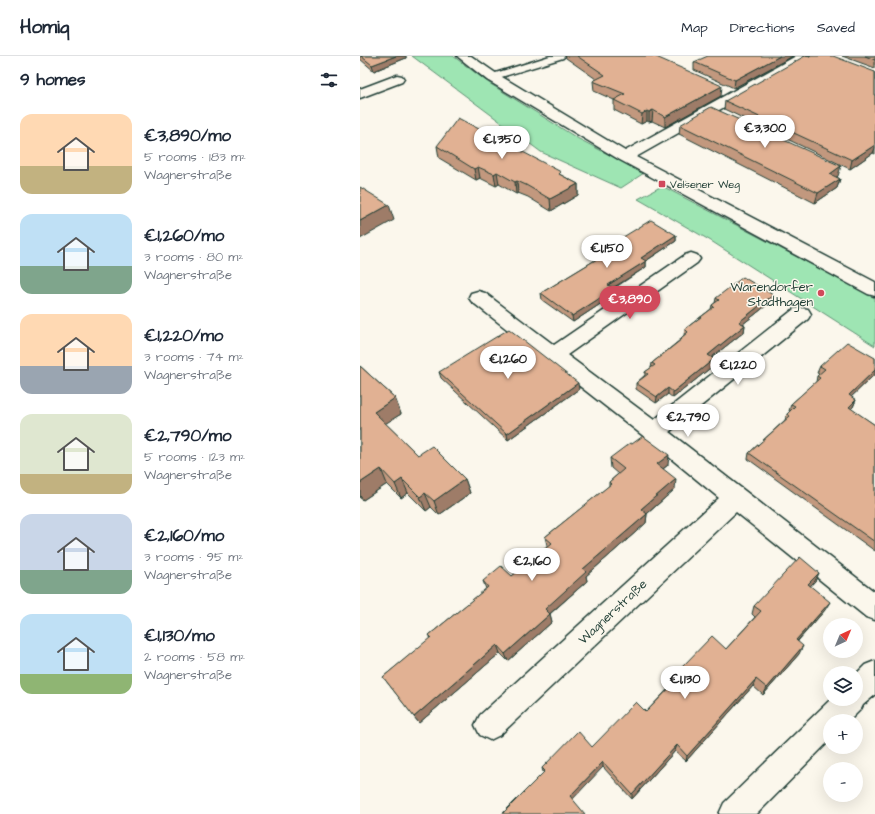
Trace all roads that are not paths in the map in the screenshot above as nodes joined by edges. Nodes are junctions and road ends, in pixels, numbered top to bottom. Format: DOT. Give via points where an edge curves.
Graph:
graph roads {
  1 [pos="463,56"];
  2 [pos="560,56"];
  3 [pos="805,56"];
  4 [pos="492,77"];
  5 [pos="397,79"];
  6 [pos="721,89"];
  7 [pos="360,94"];
  8 [pos="734,95"];
  9 [pos="709,109"];
  10 [pos="723,116"];
  11 [pos="625,157"];
  12 [pos="691,259"];
  13 [pos="875,290"];
  14 [pos="478,297"];
  15 [pos="800,314"];
  16 [pos="553,355"];
  17 [pos="654,432"];
  18 [pos="735,498"];
  19 [pos="875,608"];
  20 [pos="875,675"];
  21 [pos="863,687"];
  22 [pos="844,706"];
  23 [pos="490,725"];
  24 [pos="735,814"];
  1 -- 4 [label="street"];
  2 -- 4 [label="lane"];
  3 -- 8 [label="street"];
  4 -- 11 [label="street"];
  5 -- 7 [label="street"];
  6 -- 8 [label="street"];
  8 -- 9 [label="street"];
  9 -- 10 [label="street"];
  9 -- 11 [label="street"];
  11 -- 13 [label="street"];
  12 -- 16 [label="street"];
  14 -- 16 [label="street"];
  15 -- 17 [label="street"];
  16 -- 17 [label="street"];
  17 -- 18 [label="street"];
  18 -- 19 [label="street"];
  18 -- 23 [label="street, Wagnerstraße"];
  20 -- 21 [label="street"];
  22 -- 24 [label="street"];
}
